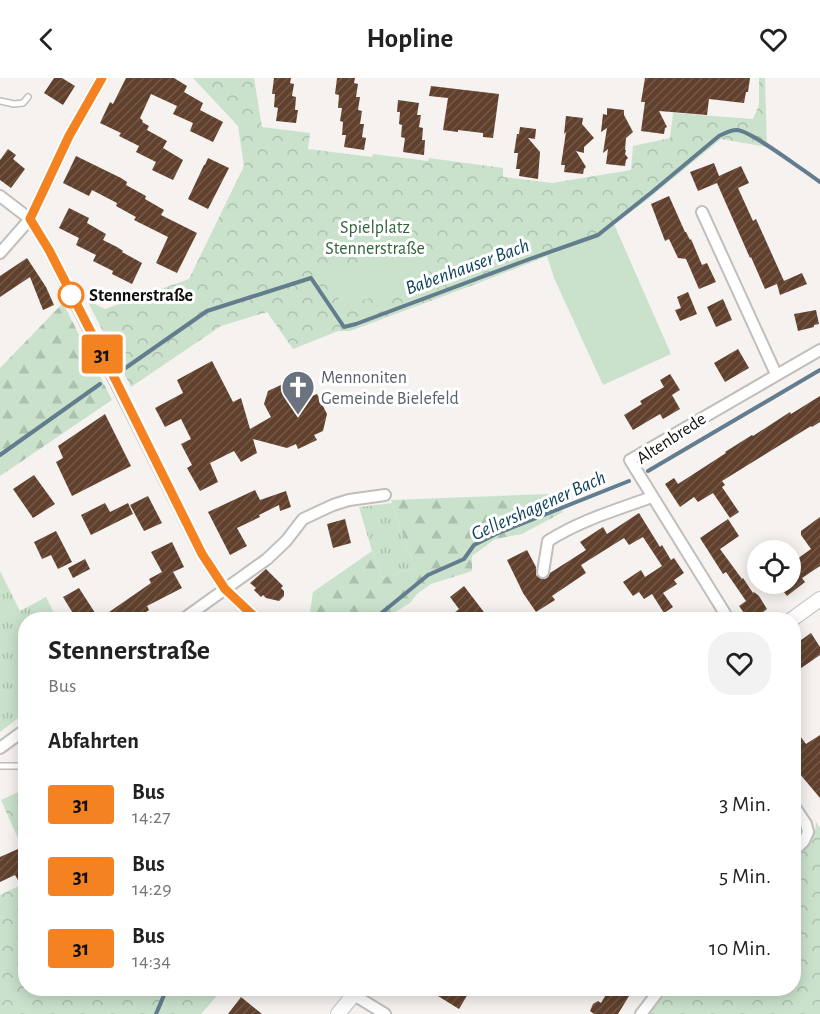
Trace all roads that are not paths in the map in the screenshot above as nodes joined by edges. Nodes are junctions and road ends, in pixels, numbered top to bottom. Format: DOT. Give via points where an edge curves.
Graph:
graph roads {
  1 [pos="102,78"];
  2 [pos="28,97"];
  3 [pos="0,101"];
  4 [pos="0,196"];
  5 [pos="702,212"];
  6 [pos="30,219"];
  7 [pos="0,253"];
  8 [pos="820,350"];
  9 [pos="776,374"];
  10 [pos="385,495"];
  11 [pos="652,497"];
  12 [pos="543,572"];
  13 [pos="225,589"];
  14 [pos="820,599"];
  15 [pos="193,612"];
  16 [pos="249,612"];
  17 [pos="724,612"];
  18 [pos="801,613"];
  19 [pos="18,735"];
  20 [pos="0,748"];
  21 [pos="0,766"];
  22 [pos="18,766"];
  23 [pos="801,816"];
  24 [pos="801,844"];
  25 [pos="354,996"];
  26 [pos="362,996"];
  27 [pos="655,996"];
  28 [pos="338,1014"];
  29 [pos="385,1014"];
  30 [pos="641,1014"];
  1 -- 6 [label="street" via="69,136"];
  2 -- 3 [label="lane" via="23,103"];
  4 -- 6 [label="street"];
  5 -- 9 [label="street"];
  6 -- 7 [label="street"];
  6 -- 13 [label="street" via="202,554"];
  8 -- 9 [label="street, Altenbrede"];
  9 -- 11 [label="street, Altenbrede" via="630,460"];
  10 -- 13 [label="street" via="349,500 303,519 267,559"];
  11 -- 12 [label="street" via="588,519 548,541"];
  11 -- 17 [label="street"];
  13 -- 15 [label="street"];
  13 -- 16 [label="street"];
  14 -- 18 [label="street"];
  19 -- 20 [label="street"];
  21 -- 22 [label="lane"];
  23 -- 24 [label="street" via="808,832"];
  25 -- 28 [label="street"];
  26 -- 29 [label="street"];
  27 -- 30 [label="street"];
}
